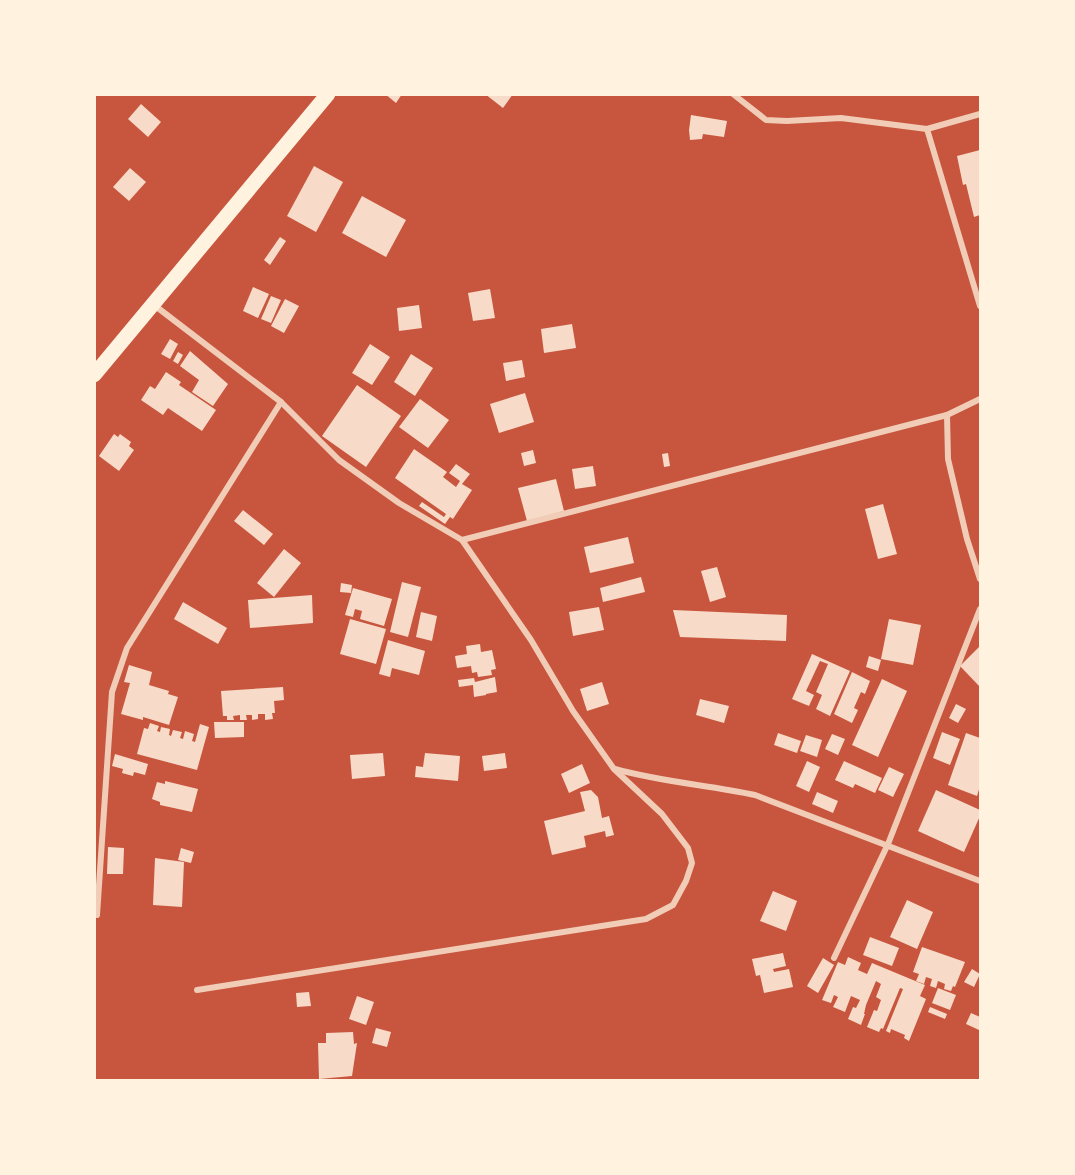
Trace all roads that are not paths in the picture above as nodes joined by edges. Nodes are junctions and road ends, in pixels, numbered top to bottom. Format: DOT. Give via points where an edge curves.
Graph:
graph roads {
  1 [pos="733,94"];
  2 [pos="325,95"];
  3 [pos="981,114"];
  4 [pos="927,129"];
  5 [pos="154,305"];
  6 [pos="981,306"];
  7 [pos="94,375"];
  8 [pos="981,399"];
  9 [pos="281,402"];
  10 [pos="947,415"];
  11 [pos="462,540"];
  12 [pos="981,579"];
  13 [pos="981,609"];
  14 [pos="614,769"];
  15 [pos="888,844"];
  16 [pos="981,881"];
  17 [pos="97,915"];
  18 [pos="834,958"];
  19 [pos="197,990"];
  1 -- 4 [label="street" via="766,120 841,118"];
  2 -- 5 [label="highway"];
  3 -- 4 [label="street"];
  4 -- 6 [label="street"];
  5 -- 7 [label="highway"];
  5 -- 9 [label="street"];
  8 -- 10 [label="street"];
  9 -- 11 [label="street" via="339,460 399,503"];
  9 -- 17 [label="street" via="127,648 112,692"];
  10 -- 11 [label="street"];
  10 -- 12 [label="street" via="948,459"];
  11 -- 14 [label="street"];
  13 -- 15 [label="street"];
  14 -- 15 [label="street" via="755,795"];
  14 -- 19 [label="street" via="662,814 687,848 692,863 673,905 646,919"];
  15 -- 16 [label="street"];
  15 -- 18 [label="street"];
}
